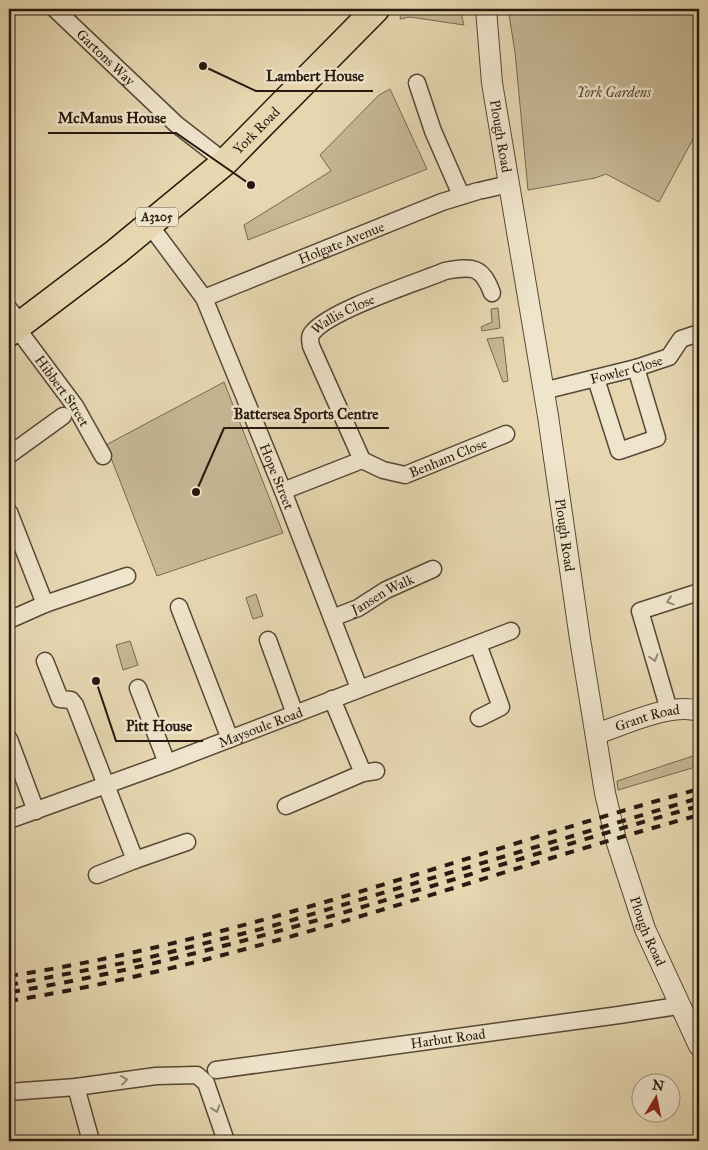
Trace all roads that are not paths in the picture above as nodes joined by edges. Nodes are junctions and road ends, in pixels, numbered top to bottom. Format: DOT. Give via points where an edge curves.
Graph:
graph roads {
  1 [pos="56,9"];
  2 [pos="376,9"];
  3 [pos="482,9"];
  4 [pos="417,83"];
  5 [pos="225,162"];
  6 [pos="509,184"];
  7 [pos="462,195"];
  8 [pos="149,224"];
  9 [pos="492,293"];
  10 [pos="204,298"];
  11 [pos="14,323"];
  12 [pos="699,333"];
  13 [pos="636,368"];
  14 [pos="596,379"];
  15 [pos="544,391"];
  16 [pos="62,416"];
  17 [pos="506,434"];
  18 [pos="9,455"];
  19 [pos="103,456"];
  20 [pos="362,460"];
  21 [pos="283,491"];
  22 [pos="9,512"];
  23 [pos="433,569"];
  24 [pos="127,576"];
  25 [pos="699,592"];
  26 [pos="44,604"];
  27 [pos="179,607"];
  28 [pos="332,618"];
  29 [pos="9,620"];
  30 [pos="510,631"];
  31 [pos="268,640"];
  32 [pos="478,644"];
  33 [pos="45,661"];
  34 [pos="138,688"];
  35 [pos="358,688"];
  36 [pos="332,699"];
  37 [pos="669,710"];
  38 [pos="699,711"];
  39 [pos="295,714"];
  40 [pos="480,718"];
  41 [pos="596,734"];
  42 [pos="9,739"];
  43 [pos="230,739"];
  44 [pos="167,763"];
  45 [pos="105,786"];
  46 [pos="286,806"];
  47 [pos="36,810"];
  48 [pos="9,820"];
  49 [pos="187,842"];
  50 [pos="135,860"];
  51 [pos="97,875"];
  52 [pos="679,1004"];
  53 [pos="699,1046"];
  54 [pos="209,1074"];
  55 [pos="76,1087"];
  56 [pos="9,1092"];
  57 [pos="91,1141"];
  58 [pos="226,1141"];
  1 -- 5 [label="street, Gartons Way" via="170,118"];
  2 -- 5 [label="highway, York Road / A3205"];
  3 -- 6 [label="street, Plough Road"];
  4 -- 7 [label="street" via="433,131"];
  5 -- 8 [label="highway, York Road / A3205"];
  6 -- 7 [label="street, Holgate Avenue"];
  6 -- 15 [label="street, Plough Road"];
  7 -- 10 [label="street, Holgate Avenue"];
  8 -- 10 [label="street, Hope Street"];
  8 -- 11 [label="highway, York Road / A3205" via="116,252"];
  9 -- 20 [label="street, Wallis Close" via="480,272 459,268 341,312 314,330 310,337 311,346"];
  10 -- 21 [label="street, Hope Street"];
  11 -- 19 [label="street, Hibbert Street" via="75,406"];
  12 -- 13 [label="street, Fowler Close" via="680,339 669,357"];
  13 -- 14 [label="street, Fowler Close"];
  13 -- 14 [label="street" via="657,438 618,451"];
  14 -- 15 [label="street, Fowler Close"];
  15 -- 41 [label="street, Plough Road"];
  16 -- 18 [label="street"];
  17 -- 20 [label="street, Benham Close" via="405,476"];
  20 -- 21 [label="street"];
  21 -- 28 [label="street, Hope Street"];
  22 -- 26 [label="street"];
  23 -- 28 [label="street, Jansen Walk"];
  24 -- 26 [label="street"];
  25 -- 37 [label="street, one-way" via="640,611"];
  26 -- 29 [label="street"];
  27 -- 43 [label="street"];
  28 -- 35 [label="street, Hope Street"];
  30 -- 32 [label="street, Maysoule Road"];
  31 -- 39 [label="street"];
  32 -- 35 [label="street, Maysoule Road"];
  32 -- 40 [label="street" via="501,707"];
  33 -- 45 [label="street" via="60,698 74,703"];
  34 -- 44 [label="street"];
  35 -- 36 [label="street, Maysoule Road"];
  36 -- 39 [label="street, Maysoule Road"];
  36 -- 46 [label="street" via="369,772"];
  37 -- 38 [label="street, Grant Road"];
  37 -- 41 [label="street, Grant Road"];
  39 -- 43 [label="street, Maysoule Road"];
  41 -- 52 [label="street, Plough Road" via="616,840 645,929"];
  42 -- 47 [label="street"];
  43 -- 44 [label="street, Maysoule Road"];
  44 -- 45 [label="street, Maysoule Road"];
  45 -- 47 [label="street, Maysoule Road"];
  45 -- 50 [label="street"];
  47 -- 48 [label="street, Maysoule Road"];
  49 -- 50 [label="street"];
  50 -- 51 [label="street"];
  52 -- 53 [label="street, Plough Road"];
  52 -- 54 [label="street, Harbut Road"];
  55 -- 54 [label="street, Harbut Road, one-way" via="156,1076"];
  54 -- 58 [label="street, one-way" via="209,1089"];
  55 -- 56 [label="street, Harbut Road"];
  55 -- 57 [label="street"];
}
